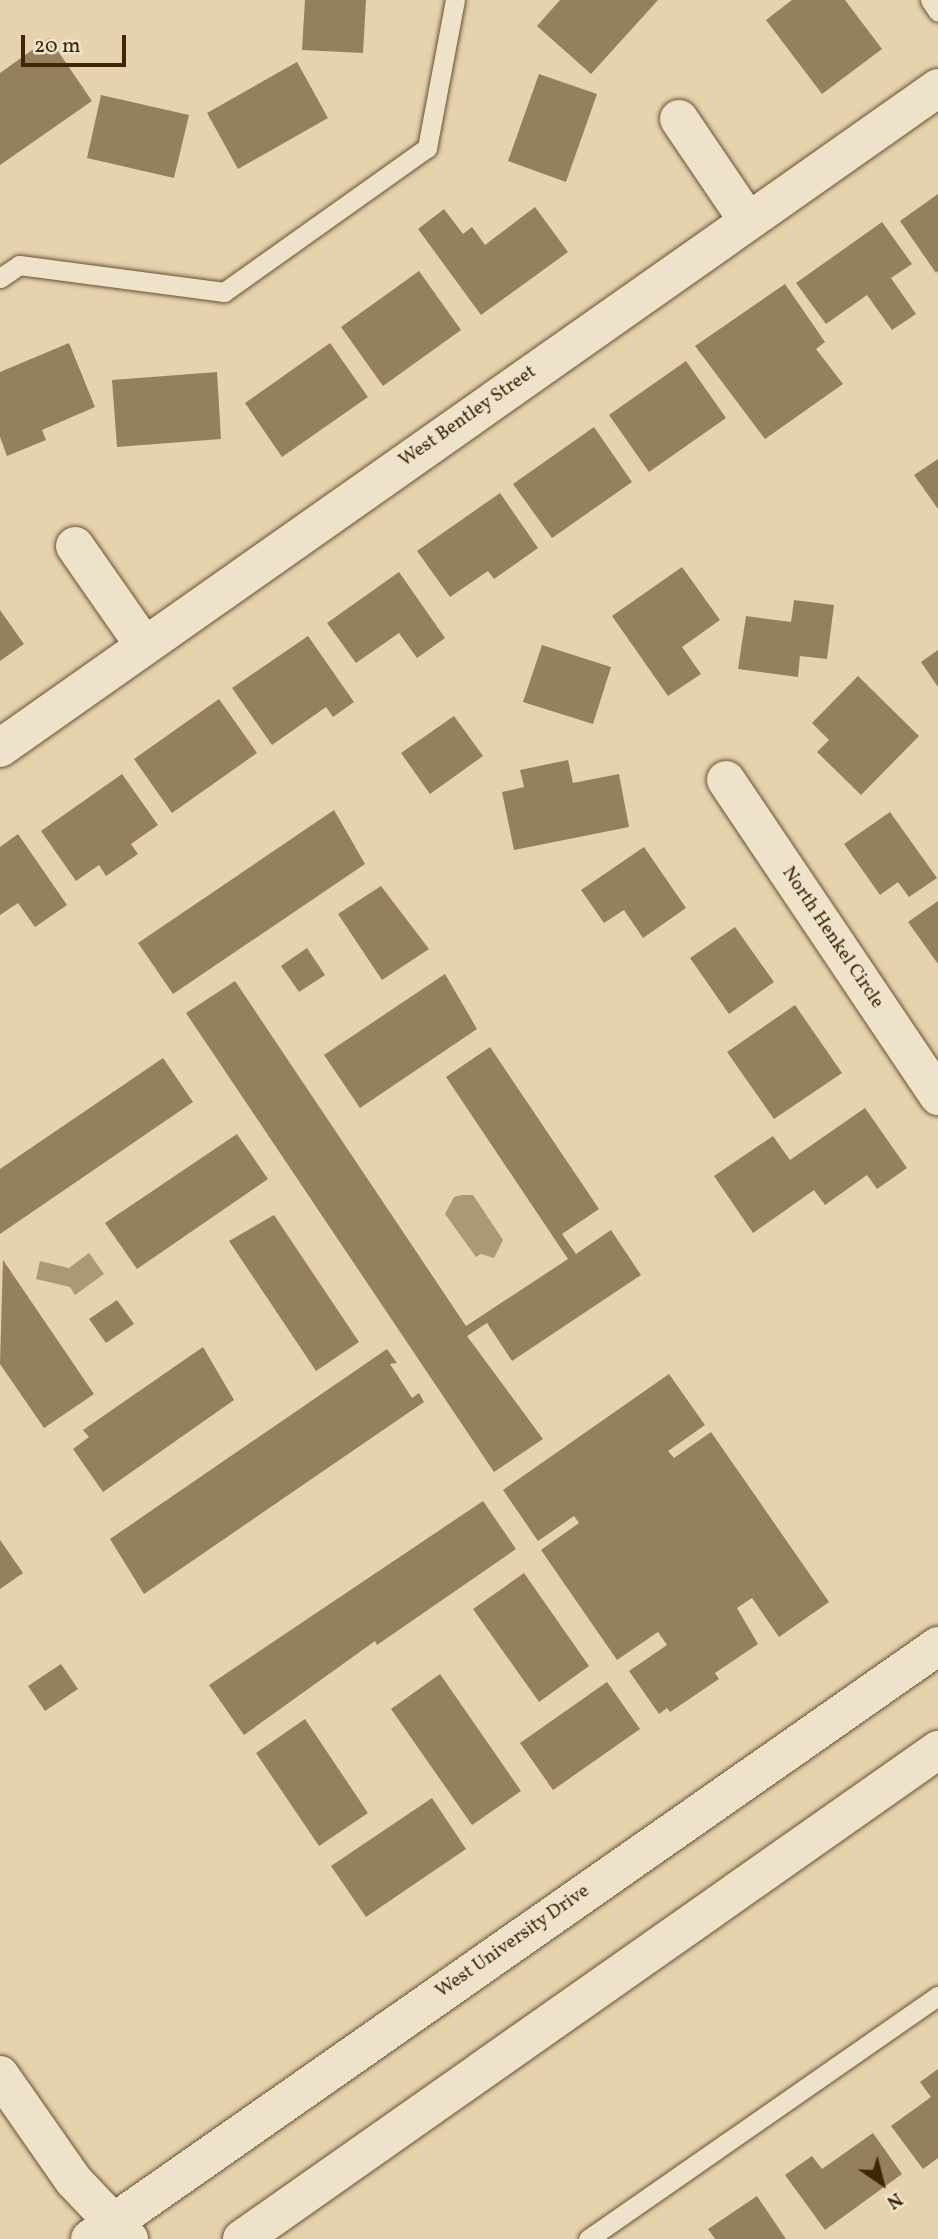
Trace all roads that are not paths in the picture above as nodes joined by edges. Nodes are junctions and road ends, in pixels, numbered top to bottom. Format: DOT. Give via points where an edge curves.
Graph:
graph roads {
  1 [pos="455,0"];
  2 [pos="930,0"];
  3 [pos="938,12"];
  4 [pos="938,88"];
  5 [pos="679,119"];
  6 [pos="748,220"];
  7 [pos="0,278"];
  8 [pos="75,546"];
  9 [pos="143,644"];
  10 [pos="0,747"];
  11 [pos="726,780"];
  12 [pos="938,1096"];
  13 [pos="938,1646"];
  14 [pos="938,1750"];
  15 [pos="938,1996"];
  16 [pos="0,2075"];
  17 [pos="112,2233"];
  18 [pos="242,2239"];
  19 [pos="588,2239"];
  1 -- 7 [label="lane" via="428,148 224,292 19,265"];
  2 -- 3 [label="lane"];
  4 -- 6 [label="street, West Bentley Street"];
  5 -- 6 [label="street"];
  6 -- 9 [label="street, West Bentley Street"];
  8 -- 9 [label="street"];
  9 -- 10 [label="street, West Bentley Street"];
  11 -- 12 [label="street, North Henkel Circle"];
  13 -- 17 [label="street, West University Drive"];
  14 -- 18 [label="street"];
  15 -- 19 [label="lane"];
  16 -- 17 [label="street"];
}
